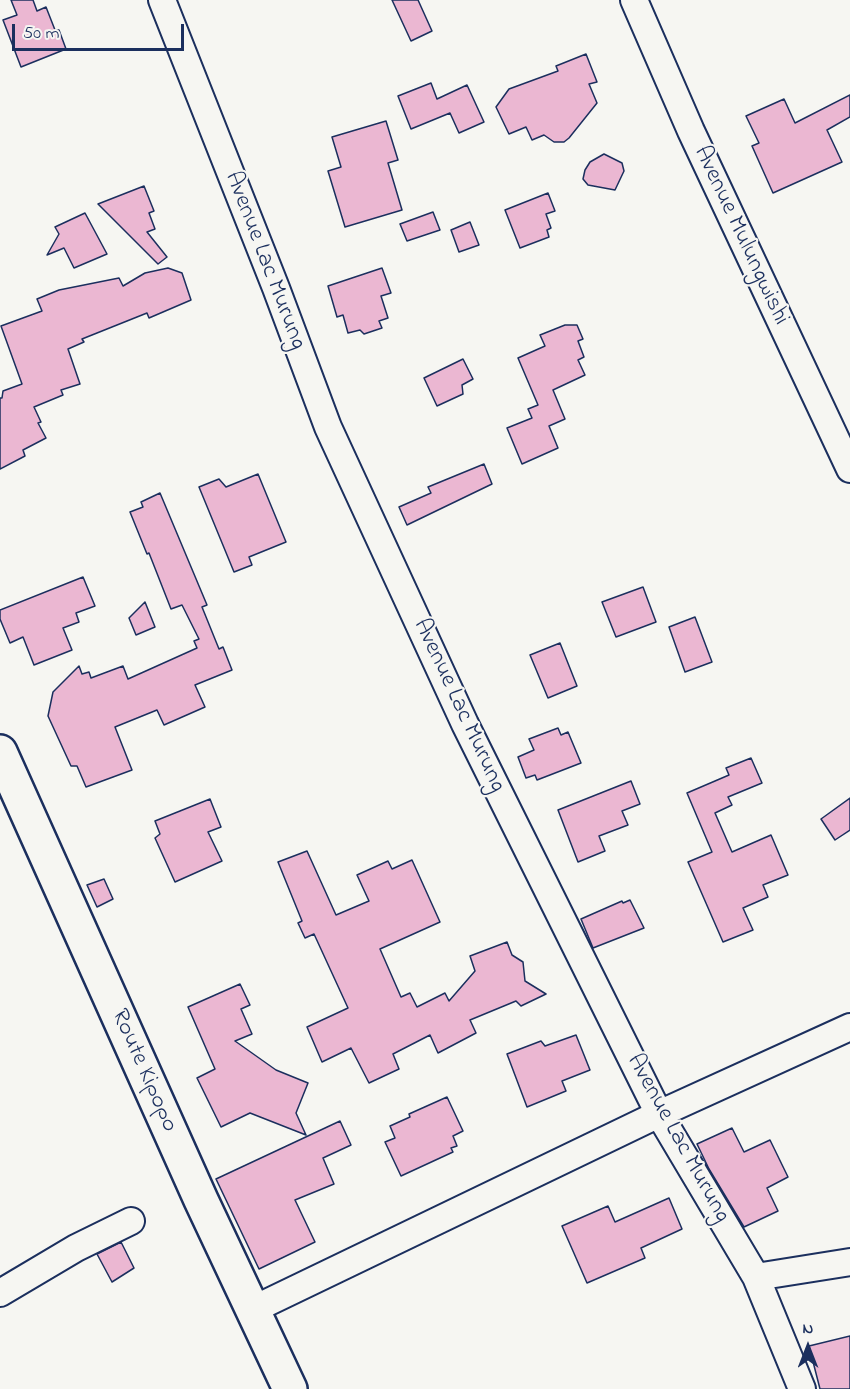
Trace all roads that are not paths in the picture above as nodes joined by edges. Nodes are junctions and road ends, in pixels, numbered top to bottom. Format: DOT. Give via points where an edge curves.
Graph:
graph roads {
  1 [pos="162,0"];
  2 [pos="634,0"];
  3 [pos="850,469"];
  4 [pos="0,752"];
  5 [pos="850,1027"];
  6 [pos="659,1114"];
  7 [pos="131,1221"];
  8 [pos="850,1262"];
  9 [pos="756,1277"];
  10 [pos="0,1293"];
  11 [pos="252,1310"];
  12 [pos="290,1389"];
  13 [pos="802,1389"];
  1 -- 6 [label="street, Avenue Lac Murung" via="328,427 465,724"];
  2 -- 3 [label="street, Avenue Mulungwishi" via="691,131"];
  4 -- 11 [label="main road, Route Kipopo"];
  5 -- 6 [label="street"];
  6 -- 9 [label="street, Avenue Lac Murung"];
  6 -- 11 [label="street"];
  7 -- 10 [label="street"];
  8 -- 9 [label="street"];
  9 -- 13 [label="street, Avenue Lac Murung"];
  11 -- 12 [label="main road, Route Kipopo"];
}
